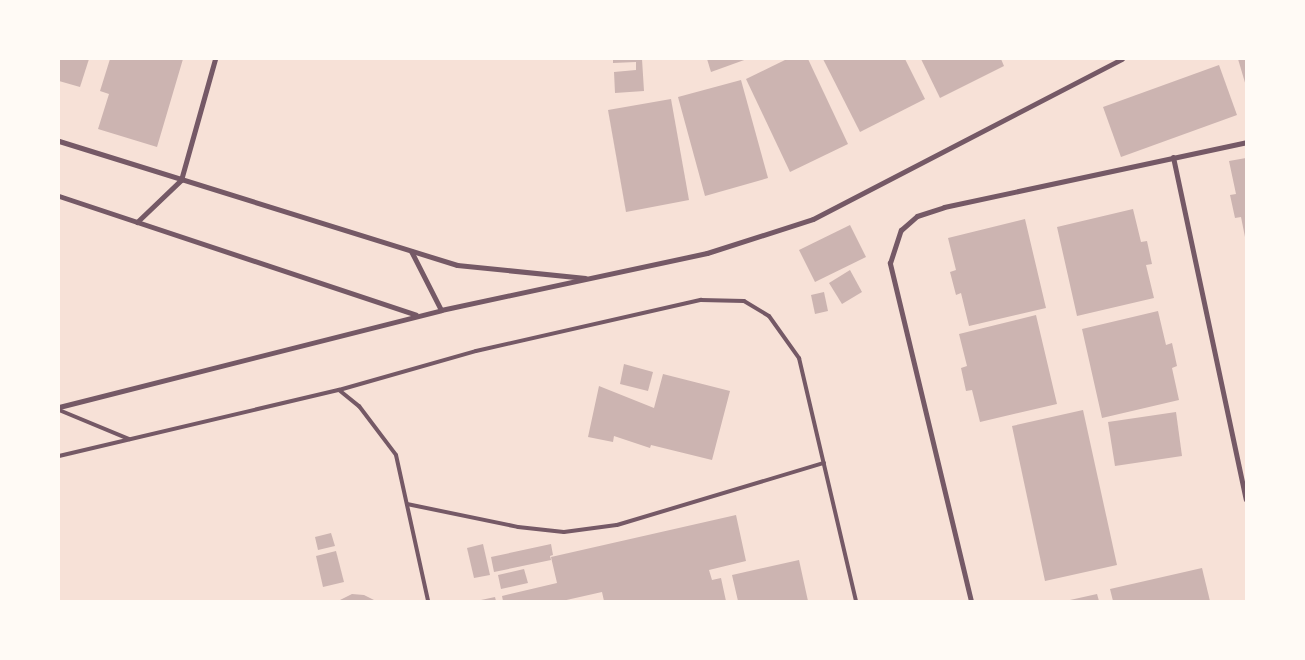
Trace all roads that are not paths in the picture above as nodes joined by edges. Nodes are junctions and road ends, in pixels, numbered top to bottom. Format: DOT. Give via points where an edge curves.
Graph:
graph roads {
  1 [pos="215,59"];
  2 [pos="1122,59"];
  3 [pos="59,141"];
  4 [pos="1246,142"];
  5 [pos="1173,157"];
  6 [pos="181,180"];
  7 [pos="59,196"];
  8 [pos="136,222"];
  9 [pos="412,251"];
  10 [pos="591,278"];
  11 [pos="441,310"];
  12 [pos="418,316"];
  13 [pos="339,390"];
  14 [pos="59,408"];
  15 [pos="129,439"];
  16 [pos="59,456"];
  17 [pos="824,463"];
  18 [pos="1246,499"];
  19 [pos="406,504"];
  20 [pos="428,601"];
  21 [pos="856,601"];
  22 [pos="972,601"];
  1 -- 6 [label="street"];
  2 -- 10 [label="street" via="813,219 707,253"];
  3 -- 6 [label="street"];
  4 -- 5 [label="street"];
  5 -- 18 [label="street"];
  5 -- 22 [label="street" via="944,207 918,216 901,230 890,263"];
  6 -- 8 [label="street"];
  6 -- 9 [label="street"];
  7 -- 8 [label="street"];
  8 -- 12 [label="street"];
  9 -- 10 [label="street" via="457,265"];
  9 -- 11 [label="street"];
  10 -- 11 [label="street"];
  11 -- 12 [label="street"];
  12 -- 14 [label="street"];
  13 -- 15 [label="lane"];
  13 -- 17 [label="lane" via="476,351 701,300 744,301 770,316 799,358"];
  13 -- 19 [label="lane" via="359,406 396,455"];
  14 -- 15 [label="lane"];
  15 -- 16 [label="lane"];
  17 -- 19 [label="lane" via="617,525 564,532 518,527"];
  17 -- 21 [label="lane"];
  19 -- 20 [label="lane"];
}
